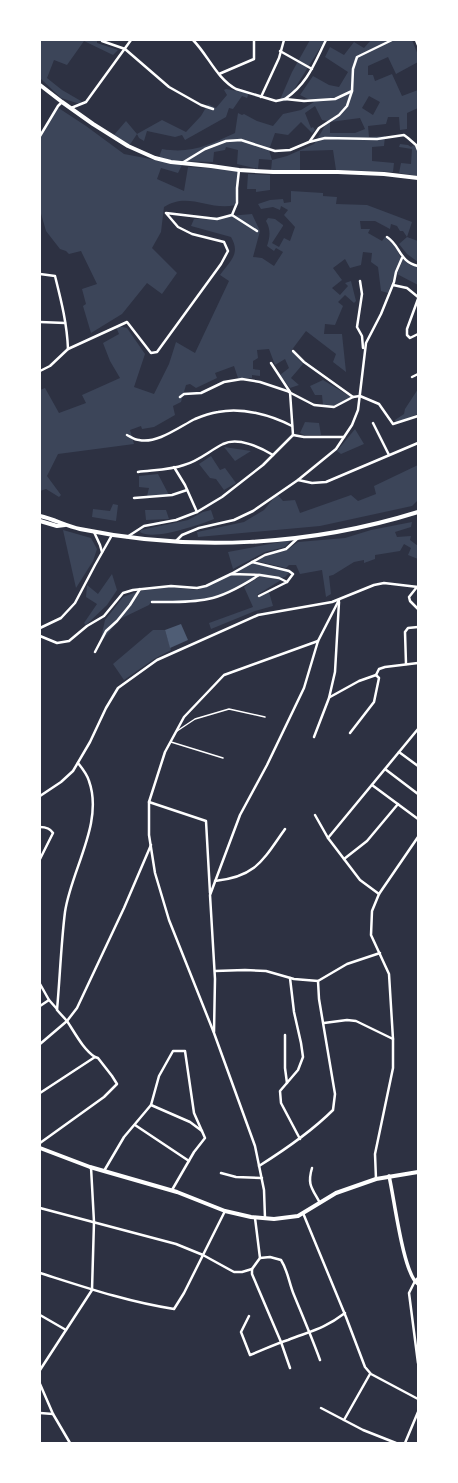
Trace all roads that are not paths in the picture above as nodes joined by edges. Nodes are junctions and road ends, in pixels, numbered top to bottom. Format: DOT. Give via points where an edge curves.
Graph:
graph roads {
  1 [pos="131,40"];
  2 [pos="194,40"];
  3 [pos="252,40"];
  4 [pos="284,40"];
  5 [pos="326,40"];
  6 [pos="392,40"];
  7 [pos="416,40"];
  8 [pos="102,41"];
  9 [pos="418,44"];
  10 [pos="125,49"];
  11 [pos="280,51"];
  12 [pos="312,69"];
  13 [pos="219,74"];
  14 [pos="40,84"];
  15 [pos="352,91"];
  16 [pos="261,97"];
  17 [pos="284,99"];
  18 [pos="62,102"];
  19 [pos="70,108"];
  20 [pos="213,109"];
  21 [pos="40,136"];
  22 [pos="310,141"];
  23 [pos="418,150"];
  24 [pos="182,163"];
  25 [pos="239,170"];
  26 [pos="418,178"];
  27 [pos="232,215"];
  28 [pos="257,231"];
  29 [pos="387,237"];
  30 [pos="402,258"];
  31 [pos="418,266"];
  32 [pos="40,274"];
  33 [pos="360,281"];
  34 [pos="393,285"];
  35 [pos="418,298"];
  36 [pos="40,322"];
  37 [pos="65,323"];
  38 [pos="418,334"];
  39 [pos="68,349"];
  40 [pos="293,351"];
  41 [pos="364,353"];
  42 [pos="271,363"];
  43 [pos="40,371"];
  44 [pos="418,374"];
  45 [pos="412,376"];
  46 [pos="290,392"];
  47 [pos="360,396"];
  48 [pos="180,397"];
  49 [pos="353,397"];
  50 [pos="418,416"];
  51 [pos="373,423"];
  52 [pos="292,426"];
  53 [pos="128,435"];
  54 [pos="293,435"];
  55 [pos="344,437"];
  56 [pos="418,443"];
  57 [pos="272,455"];
  58 [pos="389,455"];
  59 [pos="174,467"];
  60 [pos="138,472"];
  61 [pos="298,480"];
  62 [pos="187,490"];
  63 [pos="134,498"];
  64 [pos="197,512"];
  65 [pos="418,512"];
  66 [pos="40,516"];
  67 [pos="40,521"];
  68 [pos="65,525"];
  69 [pos="94,532"];
  70 [pos="113,535"];
  71 [pos="127,537"];
  72 [pos="298,538"];
  73 [pos="176,542"];
  74 [pos="102,553"];
  75 [pos="252,562"];
  76 [pos="231,574"];
  77 [pos="260,575"];
  78 [pos="287,582"];
  79 [pos="418,587"];
  80 [pos="140,589"];
  81 [pos="259,596"];
  82 [pos="339,600"];
  83 [pos="152,602"];
  84 [pos="418,609"];
  85 [pos="418,627"];
  86 [pos="40,628"];
  87 [pos="40,636"];
  88 [pos="318,641"];
  89 [pos="95,652"];
  90 [pos="418,663"];
  91 [pos="406,664"];
  92 [pos="376,675"];
  93 [pos="329,698"];
  94 [pos="265,717"];
  95 [pos="418,730"];
  96 [pos="176,732"];
  97 [pos="350,733"];
  98 [pos="314,737"];
  99 [pos="171,741"];
  100 [pos="399,752"];
  101 [pos="223,758"];
  102 [pos="78,763"];
  103 [pos="418,766"];
  104 [pos="386,769"];
  105 [pos="372,785"];
  106 [pos="418,794"];
  107 [pos="40,796"];
  108 [pos="149,802"];
  109 [pos="398,804"];
  110 [pos="315,816"];
  111 [pos="418,819"];
  112 [pos="40,827"];
  113 [pos="285,829"];
  114 [pos="418,837"];
  115 [pos="328,838"];
  116 [pos="151,845"];
  117 [pos="40,859"];
  118 [pos="344,859"];
  119 [pos="215,881"];
  120 [pos="379,894"];
  121 [pos="210,895"];
  122 [pos="380,953"];
  123 [pos="215,971"];
  124 [pos="290,978"];
  125 [pos="318,981"];
  126 [pos="40,984"];
  127 [pos="49,1000"];
  128 [pos="40,1006"];
  129 [pos="58,1010"];
  130 [pos="67,1021"];
  131 [pos="324,1023"];
  132 [pos="214,1033"];
  133 [pos="285,1035"];
  134 [pos="393,1039"];
  135 [pos="40,1044"];
  136 [pos="95,1057"];
  137 [pos="288,1083"];
  138 [pos="40,1093"];
  139 [pos="151,1105"];
  140 [pos="135,1125"];
  141 [pos="202,1131"];
  142 [pos="300,1139"];
  143 [pos="40,1143"];
  144 [pos="40,1148"];
  145 [pos="189,1161"];
  146 [pos="259,1166"];
  147 [pos="90,1167"];
  148 [pos="312,1168"];
  149 [pos="104,1171"];
  150 [pos="418,1172"];
  151 [pos="221,1173"];
  152 [pos="389,1176"];
  153 [pos="262,1178"];
  154 [pos="376,1178"];
  155 [pos="172,1191"];
  156 [pos="320,1203"];
  157 [pos="40,1208"];
  158 [pos="225,1212"];
  159 [pos="303,1213"];
  160 [pos="255,1218"];
  161 [pos="265,1218"];
  162 [pos="94,1222"];
  163 [pos="203,1255"];
  164 [pos="260,1258"];
  165 [pos="252,1269"];
  166 [pos="40,1273"];
  167 [pos="417,1281"];
  168 [pos="92,1290"];
  169 [pos="345,1313"];
  170 [pos="40,1315"];
  171 [pos="249,1316"];
  172 [pos="66,1330"];
  173 [pos="310,1333"];
  174 [pos="281,1342"];
  175 [pos="320,1360"];
  176 [pos="418,1363"];
  177 [pos="290,1368"];
  178 [pos="40,1370"];
  179 [pos="370,1373"];
  180 [pos="40,1384"];
  181 [pos="418,1399"];
  182 [pos="321,1408"];
  183 [pos="40,1412"];
  184 [pos="418,1412"];
  185 [pos="53,1414"];
  186 [pos="344,1420"];
  187 [pos="70,1443"];
  188 [pos="396,1443"];
  189 [pos="405,1443"];
  1 -- 10 [label="street"];
  2 -- 13 [label="street"];
  3 -- 13 [label="street" via="254,59"];
  4 -- 11 [label="street"];
  5 -- 12 [label="street"];
  6 -- 15 [label="street" via="358,57 353,69"];
  7 -- 9 [label="street"];
  8 -- 10 [label="street"];
  10 -- 19 [label="street" via="86,102"];
  10 -- 20 [label="street" via="170,87"];
  11 -- 12 [label="street"];
  11 -- 16 [label="street"];
  12 -- 17 [label="street" via="295,92"];
  13 -- 16 [label="street" via="230,86"];
  14 -- 18 [label="main road"];
  15 -- 17 [label="street" via="335,98 304,101"];
  15 -- 22 [label="street" via="347,106 319,128"];
  16 -- 17 [label="street" via="276,101"];
  18 -- 19 [label="main road"];
  18 -- 21 [label="street"];
  19 -- 24 [label="main road" via="140,152 155,158"];
  22 -- 23 [label="street" via="325,138 377,139 404,135"];
  22 -- 24 [label="street" via="290,150 275,151 241,140 226,141 205,149"];
  24 -- 25 [label="main road"];
  25 -- 26 [label="main road" via="384,174"];
  25 -- 27 [label="street" via="237,203"];
  27 -- 28 [label="street"];
  27 -- 39 [label="street" via="218,218 166,213 178,227 192,234 224,242 228,251 157,352 151,353 127,322"];
  29 -- 30 [label="street" via="394,243"];
  30 -- 31 [label="street" via="411,265"];
  30 -- 34 [label="street"];
  32 -- 37 [label="street" via="54,276"];
  33 -- 41 [label="street" via="362,294 357,327 362,336"];
  34 -- 35 [label="street" via="407,288"];
  34 -- 41 [label="street" via="366,343"];
  35 -- 38 [label="street" via="407,335 410,338"];
  36 -- 37 [label="street"];
  37 -- 39 [label="street"];
  39 -- 43 [label="street" via="50,366"];
  40 -- 49 [label="street" via="304,362"];
  41 -- 47 [label="street"];
  42 -- 46 [label="street"];
  44 -- 45 [label="street"];
  46 -- 48 [label="street" via="242,379 224,382 201,393 184,394"];
  46 -- 49 [label="street" via="314,405 334,407"];
  46 -- 52 [label="street"];
  47 -- 49 [label="street"];
  47 -- 50 [label="street" via="379,404 393,424"];
  47 -- 55 [label="street" via="352,426"];
  51 -- 58 [label="street"];
  52 -- 53 [label="street" via="263,415 230,410 197,418 165,436 138,440"];
  52 -- 54 [label="street"];
  54 -- 55 [label="street"];
  54 -- 57 [label="street"];
  55 -- 61 [label="street" via="336,449"];
  56 -- 58 [label="street"];
  57 -- 59 [label="street" via="247,444 230,442 197,461"];
  57 -- 64 [label="street" via="244,481"];
  58 -- 61 [label="street" via="326,482"];
  59 -- 60 [label="street"];
  59 -- 62 [label="street"];
  61 -- 73 [label="street" via="253,511 234,520 199,528 182,535"];
  62 -- 63 [label="street" via="172,496"];
  62 -- 64 [label="street"];
  64 -- 71 [label="street" via="176,520 144,526"];
  65 -- 72 [label="main road" via="363,526"];
  66 -- 68 [label="main road"];
  67 -- 68 [label="main road" via="57,526"];
  68 -- 69 [label="main road"];
  69 -- 70 [label="main road"];
  69 -- 74 [label="street"];
  70 -- 71 [label="main road"];
  70 -- 74 [label="street"];
  71 -- 73 [label="main road"];
  72 -- 73 [label="main road" via="234,543"];
  72 -- 75 [label="street" via="286,549"];
  74 -- 86 [label="street" via="75,603 60,618"];
  75 -- 76 [label="street"];
  75 -- 78 [label="street" via="290,571 293,574"];
  76 -- 77 [label="street"];
  76 -- 80 [label="street" via="197,588 171,586"];
  77 -- 78 [label="street"];
  77 -- 83 [label="street" via="209,599"];
  78 -- 81 [label="street"];
  79 -- 82 [label="street" via="384,583"];
  79 -- 84 [label="street" via="409,597"];
  80 -- 87 [label="street" via="123,592 104,616 69,640 57,643"];
  80 -- 89 [label="street" via="130,605 106,631"];
  82 -- 88 [label="street"];
  82 -- 93 [label="street" via="335,672"];
  82 -- 102 [label="street" via="258,615 157,660 118,688"];
  85 -- 91 [label="street" via="408,628 405,632"];
  88 -- 96 [label="street" via="224,675 184,717"];
  88 -- 119 [label="street" via="304,688 240,815"];
  90 -- 91 [label="street"];
  91 -- 92 [label="street" via="379,669"];
  92 -- 93 [label="street" via="359,681"];
  92 -- 97 [label="street" via="379,678 374,702"];
  93 -- 98 [label="street"];
  94 -- 96 [label="lane" via="229,709 195,719"];
  95 -- 100 [label="street"];
  96 -- 99 [label="street"];
  99 -- 101 [label="lane"];
  99 -- 108 [label="street"];
  100 -- 103 [label="street"];
  100 -- 104 [label="street"];
  102 -- 107 [label="street" via="61,782"];
  102 -- 129 [label="street" via="88,779 94,804 89,832 65,910"];
  104 -- 105 [label="street"];
  104 -- 106 [label="street"];
  105 -- 109 [label="street"];
  105 -- 115 [label="street"];
  108 -- 116 [label="street"];
  108 -- 121 [label="street" via="206,821"];
  109 -- 111 [label="street"];
  109 -- 118 [label="street" via="367,841"];
  110 -- 115 [label="street"];
  112 -- 117 [label="street" via="45,827 53,833"];
  113 -- 119 [label="street" via="261,863 252,870 230,880"];
  114 -- 120 [label="street"];
  115 -- 118 [label="street"];
  116 -- 130 [label="street" via="77,1008"];
  116 -- 132 [label="street" via="155,873 169,920"];
  118 -- 120 [label="street" via="360,880"];
  119 -- 121 [label="street"];
  120 -- 122 [label="street" via="372,911 372,935"];
  121 -- 123 [label="street"];
  122 -- 125 [label="street" via="347,964"];
  122 -- 134 [label="street" via="389,974"];
  123 -- 124 [label="street" via="266,971"];
  123 -- 132 [label="street"];
  124 -- 125 [label="street"];
  124 -- 137 [label="street" via="303,1057 298,1070"];
  125 -- 131 [label="street"];
  126 -- 127 [label="street"];
  127 -- 128 [label="street"];
  127 -- 129 [label="street"];
  129 -- 130 [label="street"];
  130 -- 135 [label="street"];
  130 -- 136 [label="street"];
  131 -- 134 [label="street" via="356,1021"];
  131 -- 142 [label="street" via="335,1094 334,1110"];
  132 -- 146 [label="street" via="255,1146"];
  133 -- 137 [label="street" via="285,1068"];
  134 -- 154 [label="street" via="393,1068 375,1154"];
  136 -- 138 [label="street"];
  136 -- 143 [label="street" via="117,1084 104,1097"];
  137 -- 142 [label="street" via="280,1091 282,1103"];
  139 -- 140 [label="street"];
  139 -- 141 [label="street" via="190,1122"];
  139 -- 141 [label="street" via="159,1076 172,1052 185,1051 194,1113"];
  140 -- 145 [label="street"];
  140 -- 149 [label="street" via="124,1137"];
  141 -- 145 [label="street" via="205,1138"];
  142 -- 146 [label="street"];
  144 -- 147 [label="main road"];
  145 -- 155 [label="street"];
  146 -- 153 [label="street"];
  147 -- 149 [label="main road"];
  147 -- 162 [label="street"];
  148 -- 156 [label="street" via="310,1184"];
  149 -- 155 [label="main road"];
  150 -- 152 [label="main road"];
  151 -- 153 [label="street" via="236,1177"];
  152 -- 154 [label="main road"];
  152 -- 167 [label="street" via="407,1266"];
  153 -- 161 [label="street"];
  154 -- 156 [label="main road" via="336,1193"];
  155 -- 158 [label="main road"];
  156 -- 159 [label="main road"];
  157 -- 162 [label="street"];
  158 -- 160 [label="main road"];
  158 -- 163 [label="street"];
  159 -- 161 [label="main road" via="274,1219"];
  159 -- 169 [label="street"];
  160 -- 161 [label="main road"];
  160 -- 164 [label="street"];
  162 -- 163 [label="street" via="176,1244"];
  162 -- 168 [label="street"];
  163 -- 165 [label="street" via="234,1272"];
  163 -- 168 [label="street" via="174,1309"];
  164 -- 165 [label="street"];
  164 -- 173 [label="street" via="270,1257 282,1262"];
  165 -- 174 [label="street"];
  166 -- 168 [label="street"];
  167 -- 176 [label="street" via="409,1292"];
  168 -- 172 [label="street"];
  169 -- 173 [label="street"];
  169 -- 179 [label="street" via="365,1367"];
  170 -- 172 [label="street"];
  171 -- 174 [label="street" via="240,1332 250,1355"];
  172 -- 178 [label="street"];
  173 -- 174 [label="street"];
  173 -- 175 [label="street"];
  174 -- 177 [label="street"];
  179 -- 181 [label="street"];
  179 -- 186 [label="street"];
  180 -- 185 [label="street"];
  182 -- 186 [label="street"];
  183 -- 185 [label="street"];
  184 -- 189 [label="street"];
  185 -- 187 [label="street"];
  186 -- 188 [label="street"];
}
